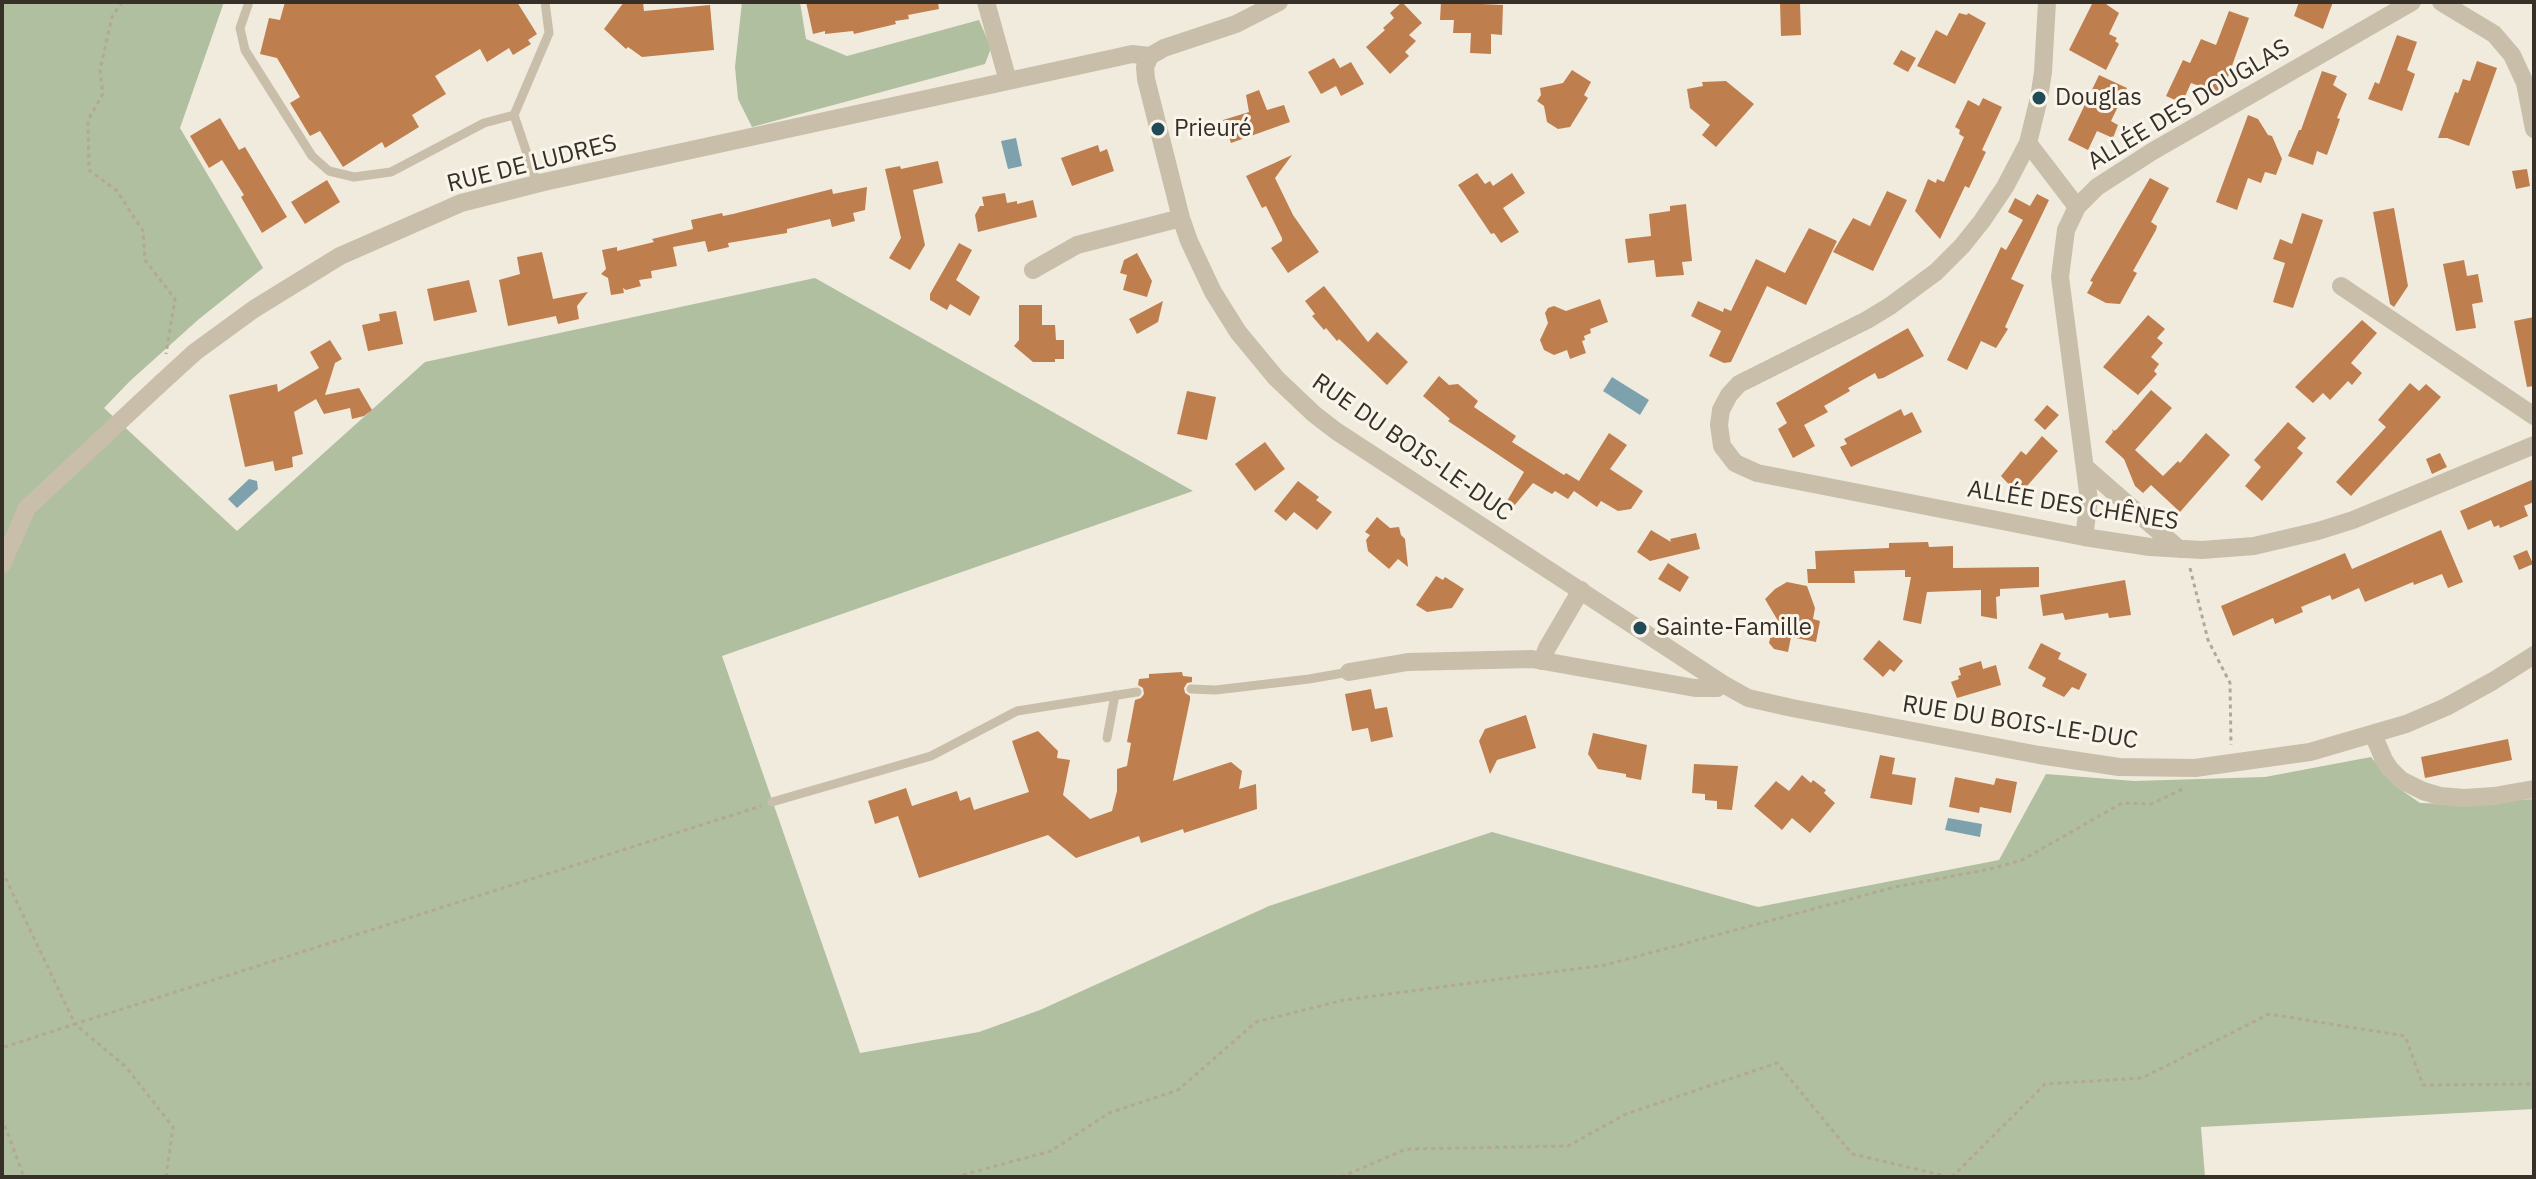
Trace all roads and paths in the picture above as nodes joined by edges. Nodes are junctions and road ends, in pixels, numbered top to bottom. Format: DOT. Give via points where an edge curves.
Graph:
graph roads {
  1 [pos="122,2"];
  2 [pos="249,2"];
  3 [pos="545,2"];
  4 [pos="986,2"];
  5 [pos="1279,2"];
  6 [pos="2047,2"];
  7 [pos="2412,2"];
  8 [pos="2441,2"];
  9 [pos="1150,56"];
  10 [pos="1008,81"];
  11 [pos="514,115"];
  12 [pos="2534,129"];
  13 [pos="2028,143"];
  14 [pos="537,183"];
  15 [pos="2077,207"];
  16 [pos="1181,218"];
  17 [pos="1033,270"];
  18 [pos="2341,286"];
  19 [pos="166,353"];
  20 [pos="2534,416"];
  21 [pos="2534,445"];
  22 [pos="2085,467"];
  23 [pos="2084,537"];
  24 [pos="2184,549"];
  25 [pos="2,564"];
  26 [pos="1581,590"];
  27 [pos="2534,655"];
  28 [pos="1542,661"];
  29 [pos="1349,672"];
  30 [pos="1723,684"];
  31 [pos="1191,689"];
  32 [pos="1137,692"];
  33 [pos="1115,695"];
  34 [pos="2373,734"];
  35 [pos="1107,738"];
  36 [pos="2232,764"];
  37 [pos="2191,784"];
  38 [pos="2534,789"];
  39 [pos="772,802"];
  40 [pos="2,871"];
  41 [pos="75,1024"];
  42 [pos="2,1048"];
  43 [pos="2534,1084"];
  44 [pos="2,1118"];
  45 [pos="24,1177"];
  46 [pos="166,1177"];
  47 [pos="955,1177"];
  48 [pos="1341,1177"];
  49 [pos="1951,1177"];
  1 -- 19 [label="path" via="112,17 100,70 103,94 88,120 89,170 117,191 143,231 145,260 175,299"];
  2 -- 11 [label="lane" via="240,28 245,50 312,156 329,171 354,177 391,172 484,123"];
  3 -- 11 [label="lane" via="549,33"];
  4 -- 10 [label="street"];
  5 -- 9 [label="street, RUE DE LUDRES"];
  6 -- 13 [label="street" via="2043,72"];
  7 -- 15 [label="street, ALLÉE DES DOUGLAS" via="2153,151 2097,187"];
  8 -- 12 [label="street" via="2494,34 2507,48 2525,83"];
  9 -- 10 [label="street, RUE DE LUDRES" via="1132,54"];
  9 -- 16 [label="street, RUE DU BOIS-LE-DUC" via="1146,79"];
  10 -- 14 [label="street, RUE DE LUDRES"];
  11 -- 14 [label="lane"];
  13 -- 15 [label="street, ALLÉE DES DOUGLAS"];
  13 -- 23 [label="street, ALLÉE DES CHÊNES" via="1982,221 1936,272 1867,320 1739,384 1721,410 1719,435 1735,463 1757,473"];
  14 -- 25 [label="street, RUE DE LUDRES" via="461,203 340,256 254,309 178,368 27,508"];
  15 -- 22 [label="street, ALLÉE DES DOUGLAS" via="2066,230 2060,277"];
  16 -- 17 [label="street" via="1077,245"];
  16 -- 26 [label="street, RUE DU BOIS-LE-DUC" via="1227,315 1290,393 1336,431"];
  18 -- 20 [label="street"];
  21 -- 24 [label="street, ALLÉE DES CHÊNES" via="2318,531 2254,546"];
  22 -- 23 [label="street, ALLÉE DES DOUGLAS" via="2089,500"];
  22 -- 24 [label="street"];
  23 -- 24 [label="street, ALLÉE DES CHÊNES"];
  24 -- 36 [label="path" via="2208,640 2230,683"];
  26 -- 28 [label="street"];
  26 -- 30 [label="street, RUE DU BOIS-LE-DUC"];
  27 -- 34 [label="street, RUE DU BOIS-LE-DUC" via="2446,707"];
  28 -- 29 [label="street, RUE DU BOIS-LE-DUC" via="1408,662"];
  28 -- 30 [label="street, RUE DU BOIS-LE-DUC" via="1695,688"];
  29 -- 31 [label="lane"];
  30 -- 36 [label="street, RUE DU BOIS-LE-DUC" via="1768,703 2039,755 2119,767"];
  32 -- 33 [label="lane"];
  33 -- 35 [label="lane"];
  33 -- 39 [label="lane" via="1017,711 931,756"];
  34 -- 36 [label="street, RUE DU BOIS-LE-DUC" via="2310,752"];
  34 -- 38 [label="street" via="2390,769 2423,791 2464,798"];
  37 -- 47 [label="path" via="2151,804 2122,803 2022,860 1990,869 1895,887 1605,965 1344,1000 1256,1022 1178,1090 1109,1113 1051,1151"];
  39 -- 41 [label="path"];
  40 -- 41 [label="path"];
  41 -- 42 [label="path"];
  41 -- 46 [label="path" via="126,1067 173,1127"];
  43 -- 49 [label="path" via="2423,1085 2405,1036 2269,1014 2142,1078 2045,1084"];
  44 -- 45 [label="path"];
  48 -- 49 [label="path" via="1406,1149 1568,1146 1626,1114 1777,1063 1852,1154"];
}
